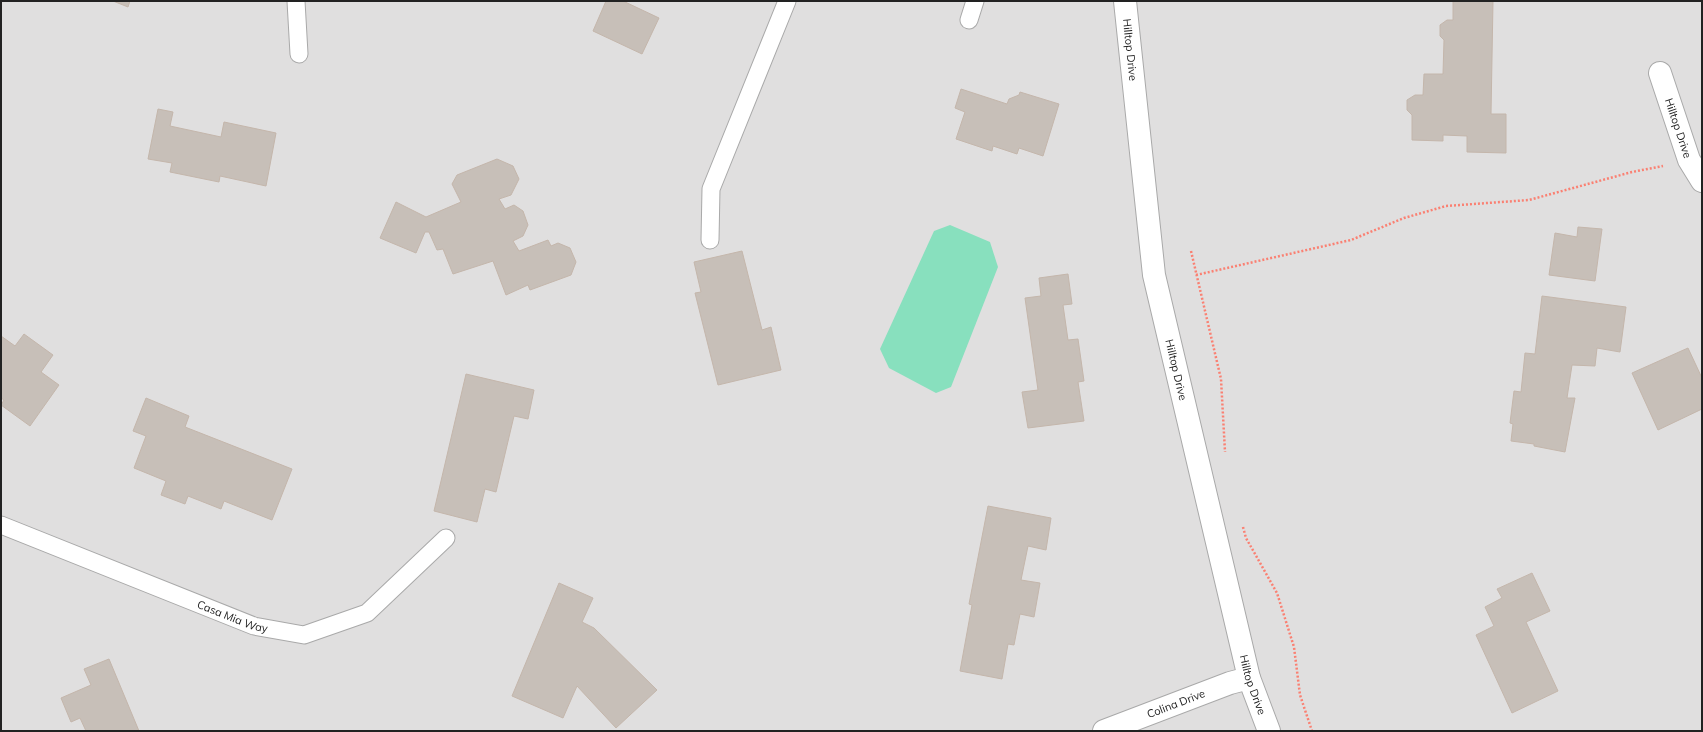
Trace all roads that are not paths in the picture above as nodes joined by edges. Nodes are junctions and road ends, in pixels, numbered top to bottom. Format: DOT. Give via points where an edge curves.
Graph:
graph roads {
  1 [pos="296,1"];
  2 [pos="787,1"];
  3 [pos="975,1"];
  4 [pos="1125,1"];
  5 [pos="969,20"];
  6 [pos="299,54"];
  7 [pos="1660,73"];
  8 [pos="1702,181"];
  9 [pos="710,240"];
  10 [pos="1,524"];
  11 [pos="446,538"];
  12 [pos="1249,678"];
  13 [pos="1104,731"];
  14 [pos="1269,731"];
  1 -- 6 [label="lane"];
  2 -- 9 [label="lane" via="711,190"];
  3 -- 5 [label="lane"];
  4 -- 12 [label="street, Hilltop Drive" via="1154,275"];
  7 -- 8 [label="street, Hilltop Drive" via="1689,160"];
  10 -- 11 [label="lane, Casa Mia Way" via="254,626 304,635 367,614"];
  12 -- 13 [label="street, Colina Drive"];
  12 -- 14 [label="street, Hilltop Drive"];
}
